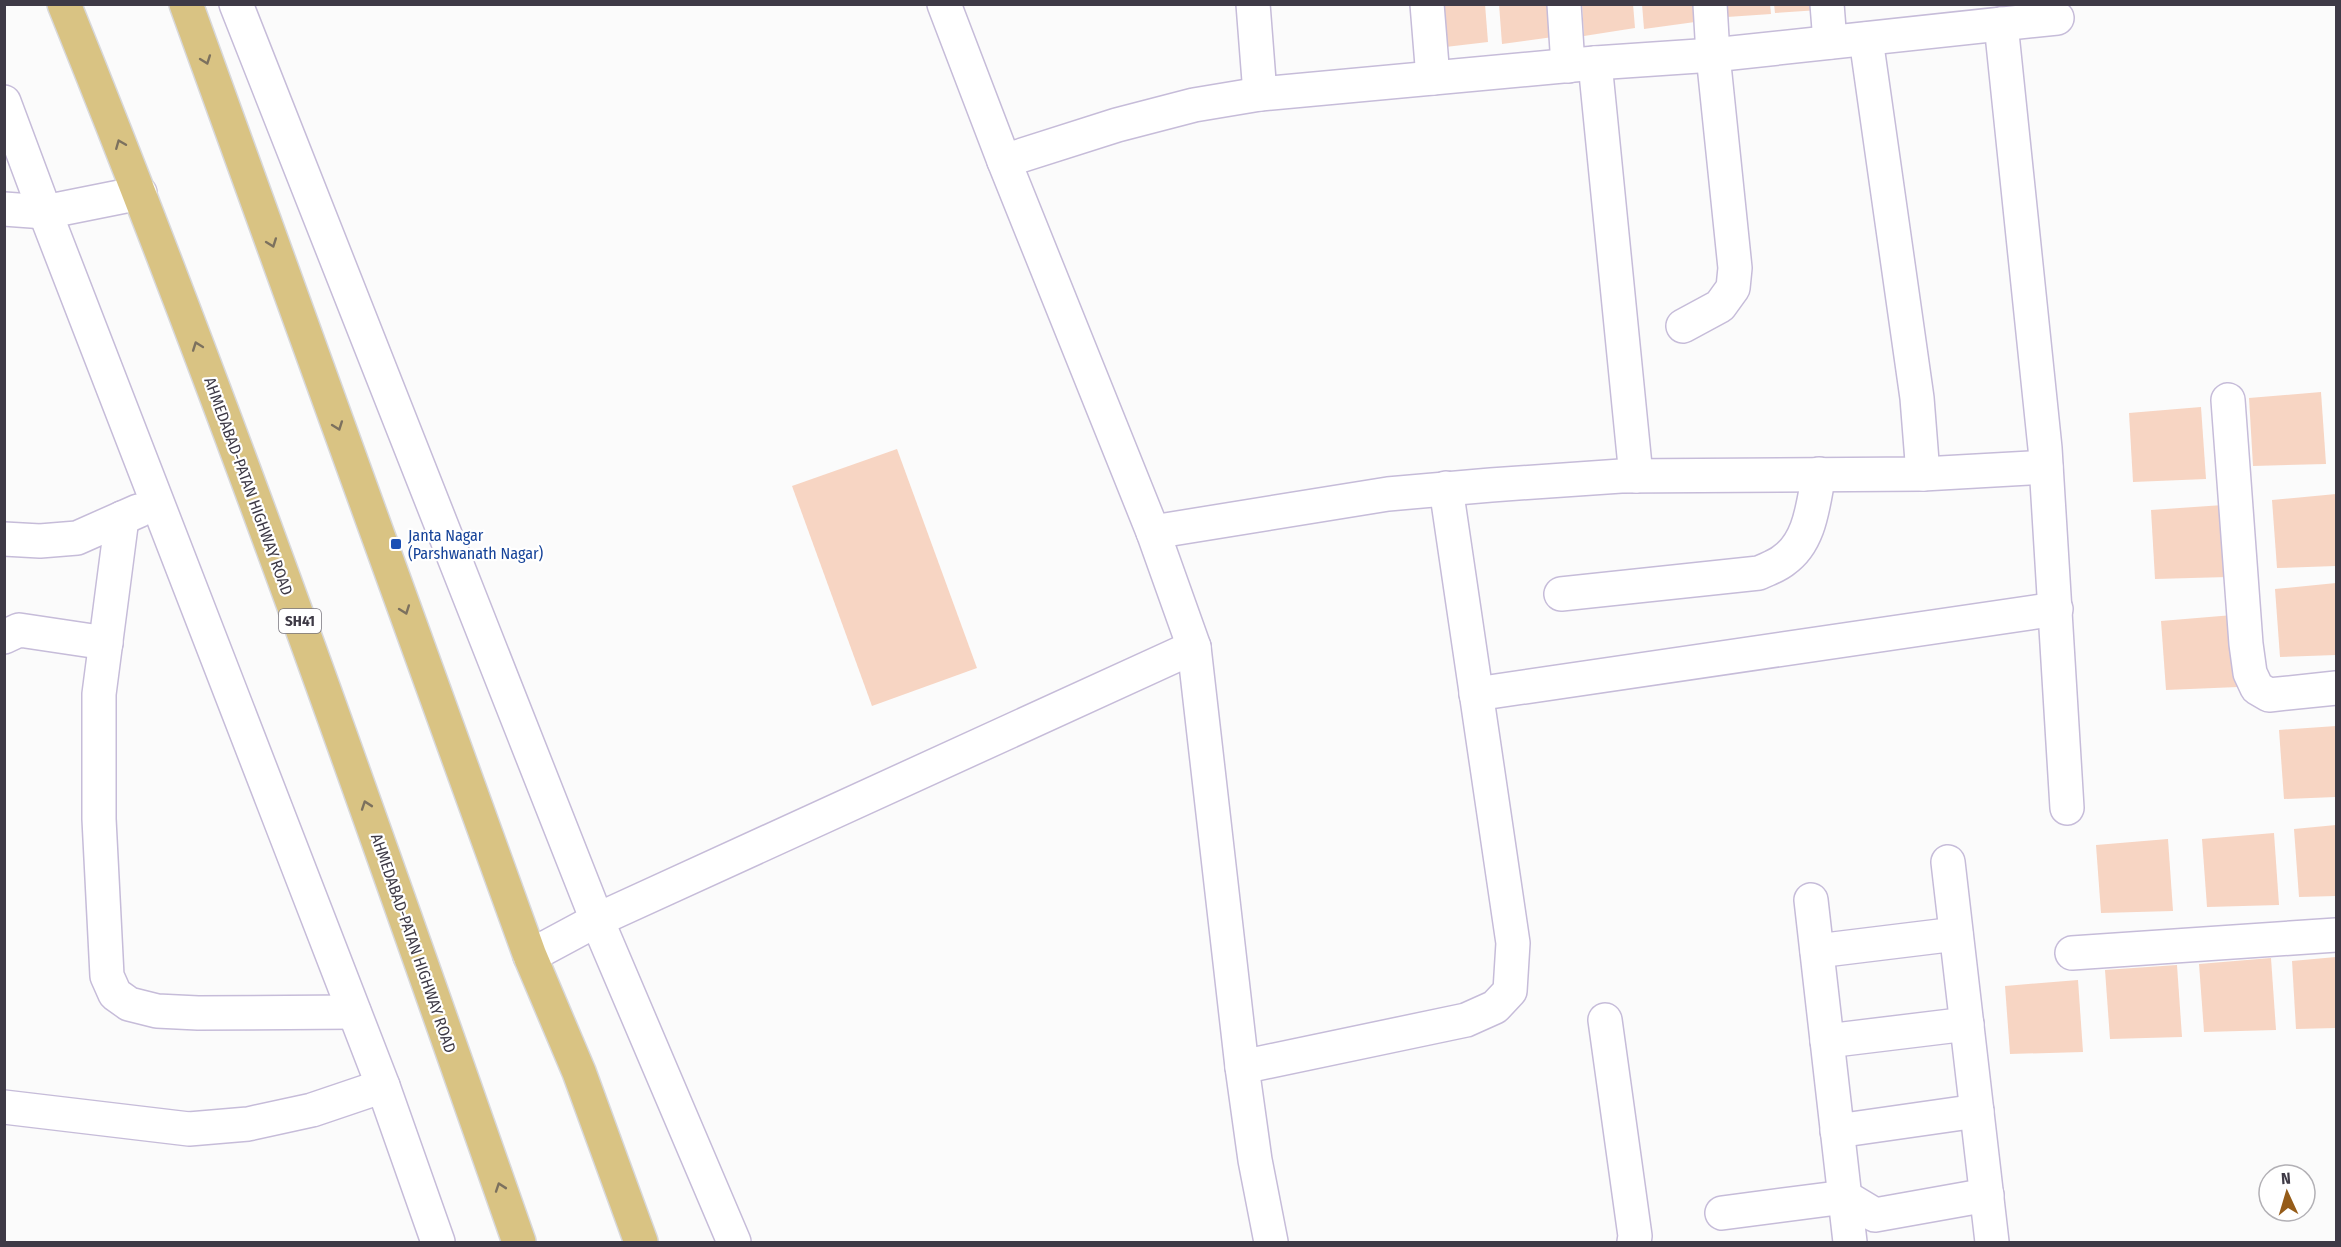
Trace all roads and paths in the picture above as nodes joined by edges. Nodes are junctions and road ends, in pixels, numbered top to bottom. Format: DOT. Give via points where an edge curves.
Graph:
graph roads {
  1 [pos="64,4"];
  2 [pos="186,4"];
  3 [pos="236,4"];
  4 [pos="944,4"];
  5 [pos="1253,4"];
  6 [pos="1427,4"];
  7 [pos="1563,4"];
  8 [pos="1710,4"];
  9 [pos="1827,4"];
  10 [pos="1948,17"];
  11 [pos="2057,18"];
  12 [pos="2001,24"];
  13 [pos="1866,39"];
  14 [pos="1830,42"];
  15 [pos="1713,55"];
  16 [pos="1582,65"];
  17 [pos="1433,78"];
  18 [pos="1260,94"];
  19 [pos="4,102"];
  20 [pos="1004,161"];
  21 [pos="140,193"];
  22 [pos="4,209"];
  23 [pos="45,212"];
  24 [pos="1683,326"];
  25 [pos="2228,400"];
  26 [pos="2046,467"];
  27 [pos="1819,474"];
  28 [pos="1923,474"];
  29 [pos="1636,476"];
  30 [pos="1446,488"];
  31 [pos="157,503"];
  32 [pos="122,518"];
  33 [pos="1153,532"];
  34 [pos="4,539"];
  35 [pos="1561,594"];
  36 [pos="2056,609"];
  37 [pos="4,637"];
  38 [pos="106,643"];
  39 [pos="1194,647"];
  40 [pos="2337,688"];
  41 [pos="1476,694"];
  42 [pos="2067,808"];
  43 [pos="1948,862"];
  44 [pos="1811,900"];
  45 [pos="597,920"];
  46 [pos="1956,934"];
  47 [pos="2337,935"];
  48 [pos="1817,951"];
  49 [pos="2072,953"];
  50 [pos="530,956"];
  51 [pos="354,1012"];
  52 [pos="1605,1020"];
  53 [pos="1967,1024"];
  54 [pos="1827,1041"];
  55 [pos="1242,1067"];
  56 [pos="383,1086"];
  57 [pos="4,1107"];
  58 [pos="1977,1111"];
  59 [pos="1837,1131"];
  60 [pos="1987,1195"];
  61 [pos="1845,1197"];
  62 [pos="1722,1213"];
  63 [pos="438,1242"];
  64 [pos="519,1242"];
  65 [pos="641,1242"];
  66 [pos="734,1242"];
  67 [pos="1271,1242"];
  68 [pos="1634,1242"];
  69 [pos="1850,1242"];
  70 [pos="1992,1242"];
  21 -- 1 [label="main road, AHMEDABAD-PATAN HIGHWAY ROAD / SH41, one-way"];
  2 -- 50 [label="main road, one-way"];
  3 -- 45 [label="street"];
  4 -- 20 [label="street"];
  5 -- 18 [label="street"];
  6 -- 17 [label="street"];
  7 -- 16 [label="street"];
  8 -- 15 [label="street"];
  9 -- 14 [label="street"];
  10 -- 12 [label="street"];
  10 -- 13 [label="street"];
  11 -- 12 [label="street"];
  12 -- 26 [label="street"];
  13 -- 14 [label="street"];
  13 -- 28 [label="street" via="1917,398"];
  14 -- 15 [label="street"];
  15 -- 16 [label="street"];
  15 -- 24 [label="street" via="1733,236 1733,288 1720,306"];
  16 -- 17 [label="street"];
  16 -- 29 [label="street"];
  17 -- 18 [label="street"];
  18 -- 20 [label="street" via="1194,105 1117,125"];
  19 -- 23 [label="street"];
  20 -- 33 [label="street"];
  21 -- 23 [label="street"];
  64 -- 21 [label="main road, AHMEDABAD-PATAN HIGHWAY ROAD / SH41, one-way" via="334,713"];
  22 -- 23 [label="street"];
  23 -- 31 [label="street"];
  25 -- 40 [label="street" via="2250,673 2257,688 2270,695"];
  26 -- 28 [label="street"];
  26 -- 36 [label="street"];
  27 -- 28 [label="street"];
  27 -- 29 [label="street"];
  27 -- 35 [label="street" via="1810,521 1798,545 1785,560 1758,573"];
  29 -- 30 [label="street"];
  30 -- 33 [label="street"];
  30 -- 41 [label="street"];
  31 -- 32 [label="street"];
  31 -- 51 [label="street"];
  32 -- 34 [label="street" via="77,538"];
  32 -- 38 [label="street"];
  33 -- 39 [label="street"];
  36 -- 41 [label="street"];
  36 -- 42 [label="street"];
  37 -- 38 [label="street" via="19,630"];
  38 -- 51 [label="street" via="99,694 99,819 107,976 115,994 129,1004 157,1011"];
  39 -- 45 [label="street"];
  39 -- 55 [label="street"];
  41 -- 55 [label="street" via="1513,943 1510,991 1495,1006 1466,1020"];
  43 -- 46 [label="street"];
  44 -- 48 [label="street"];
  45 -- 50 [label="street"];
  45 -- 66 [label="street"];
  46 -- 48 [label="street"];
  46 -- 53 [label="street"];
  47 -- 49 [label="street"];
  48 -- 54 [label="street"];
  50 -- 65 [label="main road" via="579,1072"];
  51 -- 56 [label="street"];
  52 -- 68 [label="street"];
  53 -- 54 [label="street"];
  53 -- 58 [label="street"];
  54 -- 59 [label="street"];
  55 -- 67 [label="street"];
  56 -- 57 [label="street" via="248,1124 189,1129"];
  56 -- 63 [label="street"];
  58 -- 59 [label="street"];
  58 -- 60 [label="street"];
  59 -- 61 [label="street"];
  60 -- 61 [label="street" via="1875,1215"];
  60 -- 70 [label="street"];
  61 -- 62 [label="street"];
  61 -- 69 [label="street"];
}
